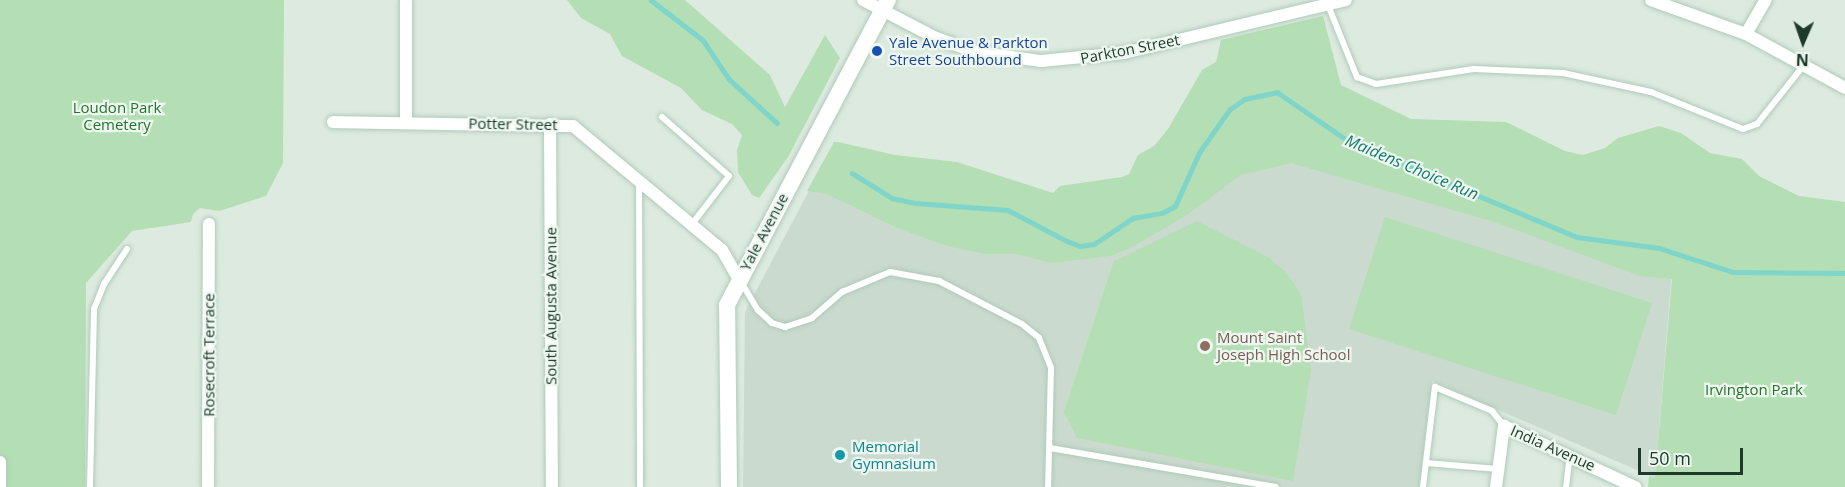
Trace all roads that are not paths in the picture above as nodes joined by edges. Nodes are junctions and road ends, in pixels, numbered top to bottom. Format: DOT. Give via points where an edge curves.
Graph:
graph roads {
  1 [pos="406,0"];
  2 [pos="863,0"];
  3 [pos="1346,0"];
  4 [pos="1651,0"];
  5 [pos="1766,0"];
  6 [pos="886,5"];
  7 [pos="1328,5"];
  8 [pos="1746,33"];
  9 [pos="1804,65"];
  10 [pos="1845,88"];
  11 [pos="662,117"];
  12 [pos="333,122"];
  13 [pos="406,123"];
  14 [pos="550,124"];
  15 [pos="639,180"];
  16 [pos="209,224"];
  17 [pos="691,224"];
  18 [pos="127,249"];
  19 [pos="739,279"];
  20 [pos="1504,426"];
  21 [pos="1050,448"];
  22 [pos="1570,455"];
  23 [pos="0,462"];
  24 [pos="1426,463"];
  25 [pos="1498,470"];
  26 [pos="1635,486"];
  27 [pos="0,487"];
  28 [pos="90,487"];
  29 [pos="208,487"];
  30 [pos="552,487"];
  31 [pos="640,487"];
  32 [pos="729,487"];
  33 [pos="1048,487"];
  34 [pos="1276,487"];
  35 [pos="1423,487"];
  36 [pos="1496,487"];
  37 [pos="1566,487"];
  1 -- 13 [label="street"];
  2 -- 6 [label="street, Parkton Street"];
  3 -- 7 [label="street, Parkton Street"];
  4 -- 8 [label="street"];
  5 -- 8 [label="street"];
  6 -- 7 [label="street, Parkton Street" via="936,38 976,52 1061,61 1124,53"];
  6 -- 19 [label="street, Yale Avenue"];
  7 -- 9 [label="lane" via="1352,67 1366,82 1474,69 1563,73 1651,92 1743,129 1757,124"];
  8 -- 9 [label="street"];
  9 -- 10 [label="street"];
  11 -- 17 [label="lane" via="729,176"];
  12 -- 13 [label="street, Potter Street"];
  13 -- 14 [label="street, Potter Street"];
  14 -- 15 [label="street, Potter Street" via="581,130"];
  14 -- 30 [label="street, South Augusta Avenue"];
  15 -- 17 [label="street, Potter Street"];
  15 -- 31 [label="lane"];
  16 -- 29 [label="street, Rosecroft Terrace"];
  17 -- 19 [label="street, Potter Street" via="722,250"];
  18 -- 28 [label="lane" via="104,284 94,309"];
  19 -- 21 [label="lane" via="758,310 772,323 784,327 812,318 842,292 890,272 923,277 966,293 1022,324 1048,352"];
  19 -- 32 [label="street, Yale Avenue" via="727,305"];
  20 -- 22 [label="street, India Avenue"];
  20 -- 24 [label="lane" via="1492,411 1435,387"];
  20 -- 25 [label="street"];
  21 -- 33 [label="lane"];
  21 -- 34 [label="lane"];
  22 -- 26 [label="street, India Avenue"];
  22 -- 37 [label="lane"];
  23 -- 27 [label="street"];
  24 -- 25 [label="lane"];
  24 -- 35 [label="lane"];
  25 -- 36 [label="street"];
}
